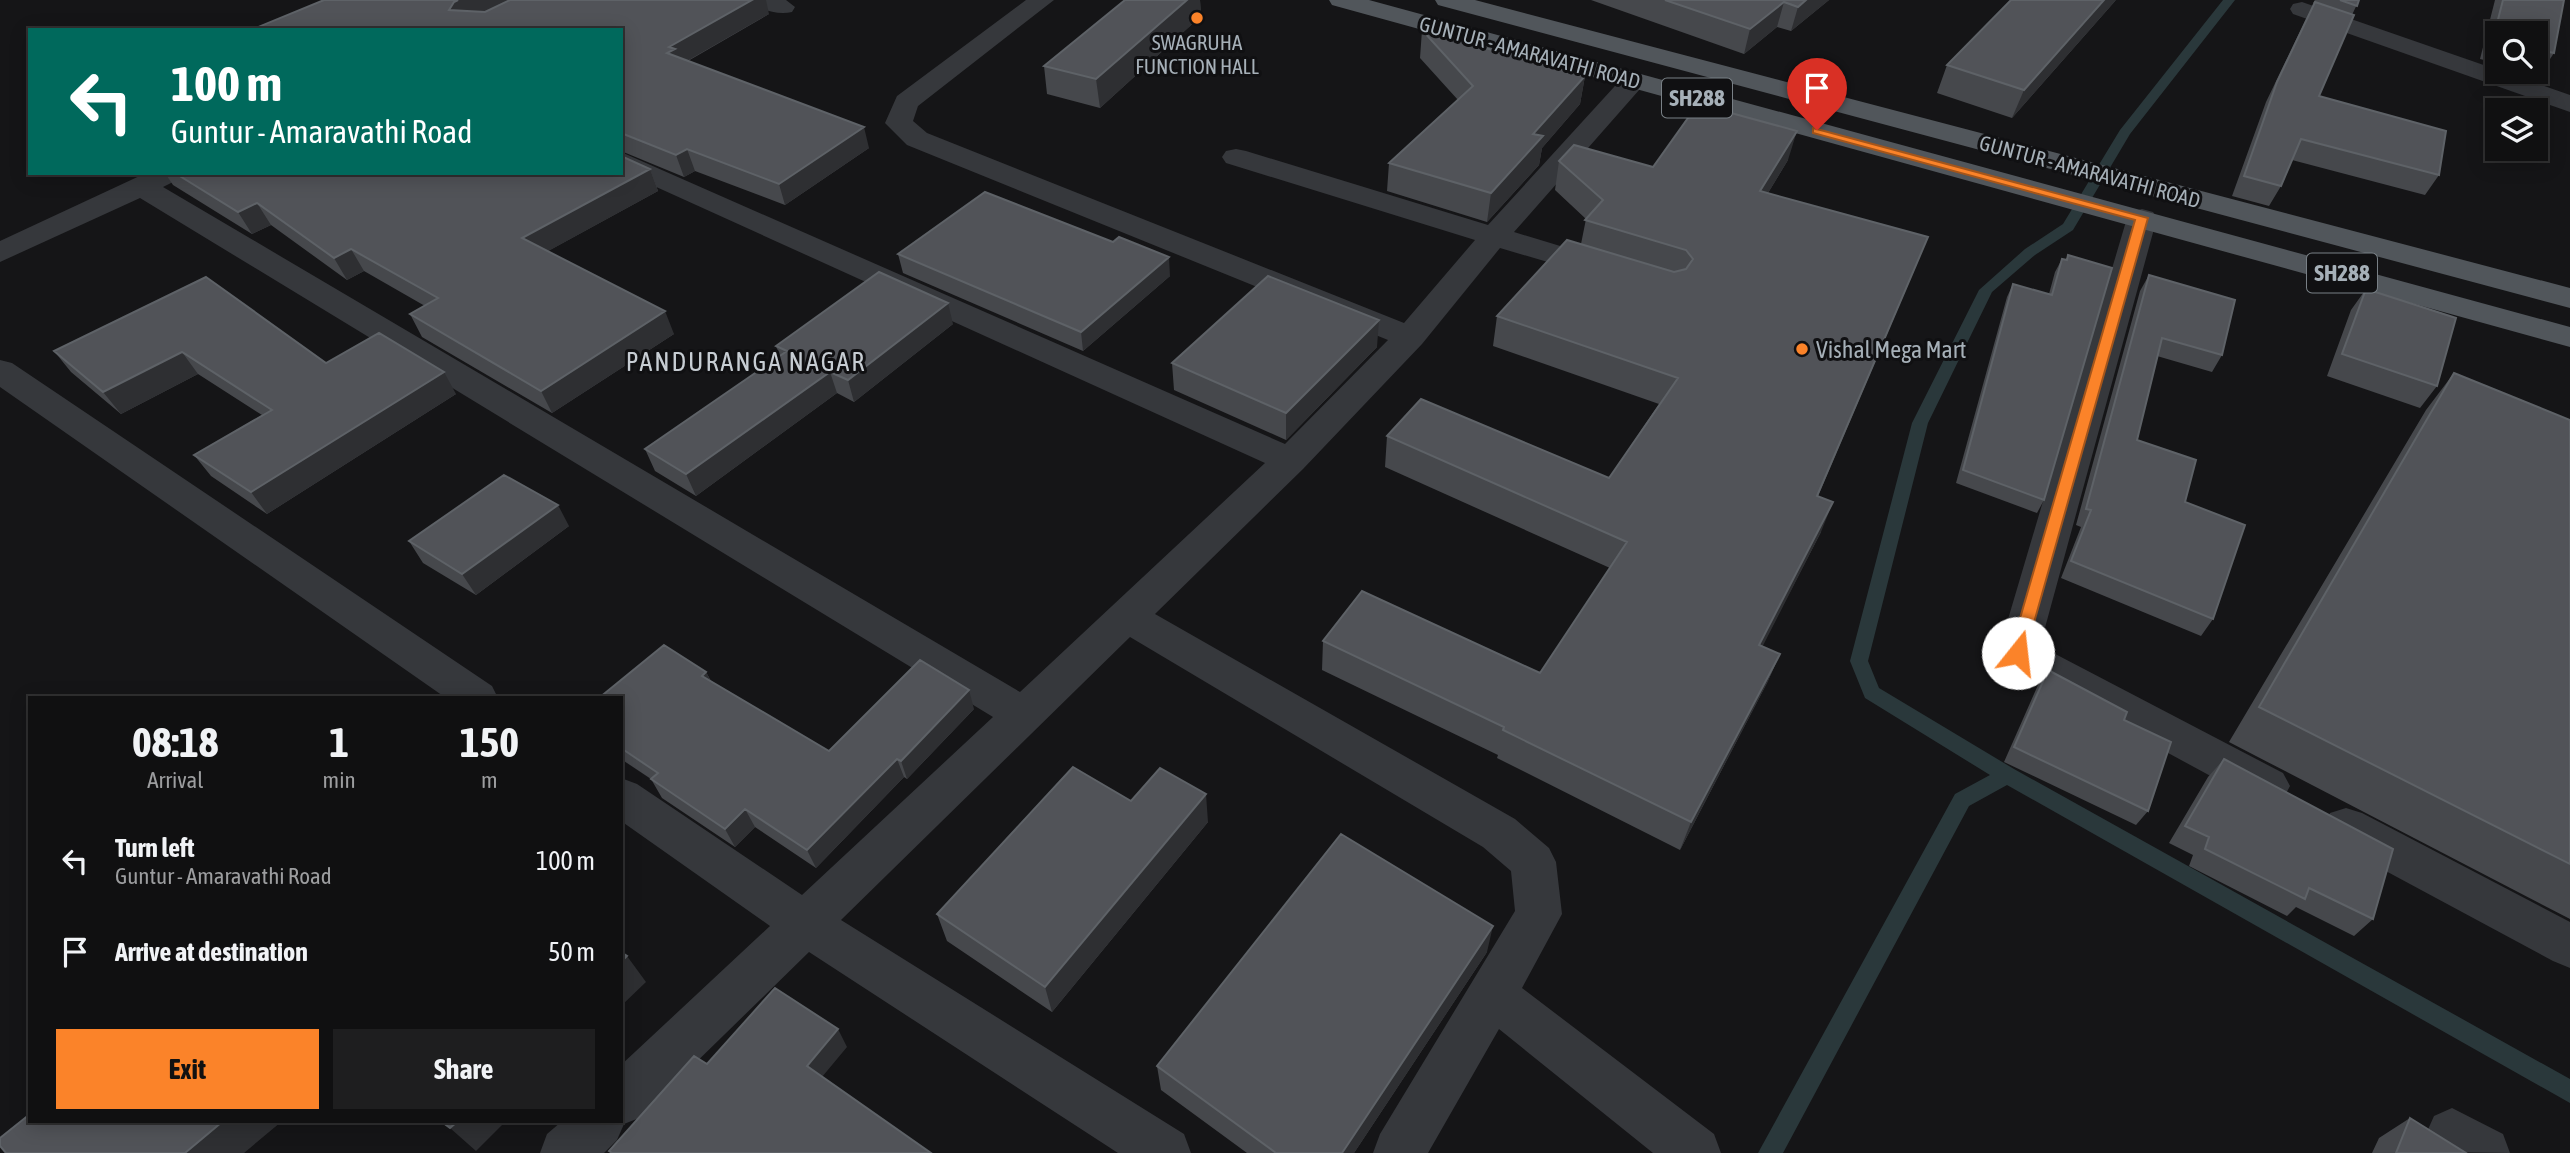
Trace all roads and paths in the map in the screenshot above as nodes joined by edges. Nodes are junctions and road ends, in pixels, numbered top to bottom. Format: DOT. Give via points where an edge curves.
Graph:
graph roads {
  1 [pos="1042,0"];
  2 [pos="1341,0"];
  3 [pos="1447,0"];
  4 [pos="2302,9"];
  5 [pos="1633,81"];
  6 [pos="2570,104"];
  7 [pos="1236,157"];
  8 [pos="623,161"];
  9 [pos="155,179"];
  10 [pos="2129,204"];
  11 [pos="1494,236"];
  12 [pos="0,253"];
  13 [pos="1627,277"];
  14 [pos="2570,298"];
  15 [pos="1410,337"];
  16 [pos="2570,337"];
  17 [pos="0,371"];
  18 [pos="1290,460"];
  19 [pos="1128,617"];
  20 [pos="474,696"];
  21 [pos="1025,715"];
  22 [pos="623,798"];
  23 [pos="806,923"];
  24 [pos="2570,946"];
  25 [pos="1491,993"];
  26 [pos="623,1098"];
  27 [pos="598,1123"];
  28 [pos="566,1153"];
  29 [pos="1165,1153"];
  30 [pos="1399,1153"];
  31 [pos="1695,1153"];
  1 -- 15 [label="street" via="906,102 899,122 917,139"];
  2 -- 5 [label="main road, GUNTUR - AMARAVATHI ROAD / SH288"];
  3 -- 10 [label="main road, GUNTUR - AMARAVATHI ROAD / SH288" via="2063,164"];
  4 -- 6 [label="street"];
  5 -- 10 [label="main road, GUNTUR - AMARAVATHI ROAD / SH288" via="2052,194"];
  5 -- 11 [label="street"];
  7 -- 11 [label="street"];
  8 -- 18 [label="street"];
  9 -- 12 [label="street"];
  9 -- 21 [label="street"];
  10 -- 14 [label="main road, GUNTUR - AMARAVATHI ROAD / SH288"];
  10 -- 16 [label="main road, GUNTUR - AMARAVATHI ROAD / SH288"];
  10 -- 24 [label="street" via="2018,653"];
  11 -- 13 [label="street"];
  11 -- 15 [label="street"];
  15 -- 18 [label="street"];
  17 -- 20 [label="street"];
  18 -- 19 [label="street"];
  19 -- 21 [label="street"];
  19 -- 25 [label="street" via="1499,833 1533,862 1539,914"];
  21 -- 23 [label="street"];
  22 -- 23 [label="street"];
  23 -- 26 [label="street"];
  23 -- 29 [label="street"];
  25 -- 30 [label="street"];
  25 -- 31 [label="street"];
  27 -- 28 [label="street"];
}
